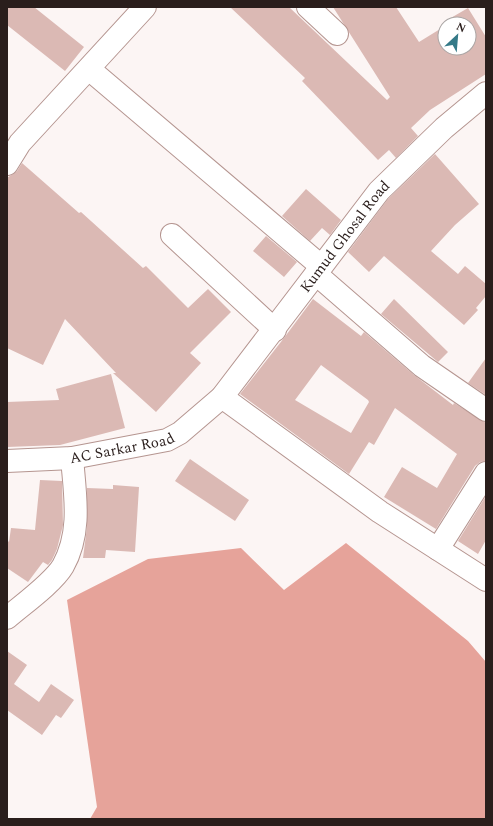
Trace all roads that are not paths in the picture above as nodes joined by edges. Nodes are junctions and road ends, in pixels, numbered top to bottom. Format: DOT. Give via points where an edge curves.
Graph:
graph roads {
  1 [pos="145,7"];
  2 [pos="308,7"];
  3 [pos="337,34"];
  4 [pos="88,69"];
  5 [pos="486,93"];
  6 [pos="14,139"];
  7 [pos="7,164"];
  8 [pos="172,235"];
  9 [pos="319,270"];
  10 [pos="274,330"];
  11 [pos="222,397"];
  12 [pos="486,410"];
  13 [pos="72,458"];
  14 [pos="7,461"];
  15 [pos="486,473"];
  16 [pos="438,549"];
  17 [pos="486,580"];
  18 [pos="7,618"];
  1 -- 4 [label="street"];
  2 -- 3 [label="street"];
  4 -- 6 [label="street"];
  4 -- 9 [label="street"];
  5 -- 9 [label="street, Kumud Ghosal Road" via="444,128 379,191"];
  6 -- 7 [label="street"];
  8 -- 10 [label="street"];
  9 -- 10 [label="street, Kumud Ghosal Road"];
  9 -- 12 [label="street" via="422,366"];
  10 -- 11 [label="street, Kumud Ghosal Road"];
  11 -- 13 [label="street, AC Sarkar Road" via="180,433 167,440"];
  11 -- 16 [label="street" via="380,512"];
  13 -- 14 [label="street, AC Sarkar Road"];
  13 -- 18 [label="street" via="77,519 72,544 62,567"];
  15 -- 16 [label="street"];
  16 -- 17 [label="street"];
}
